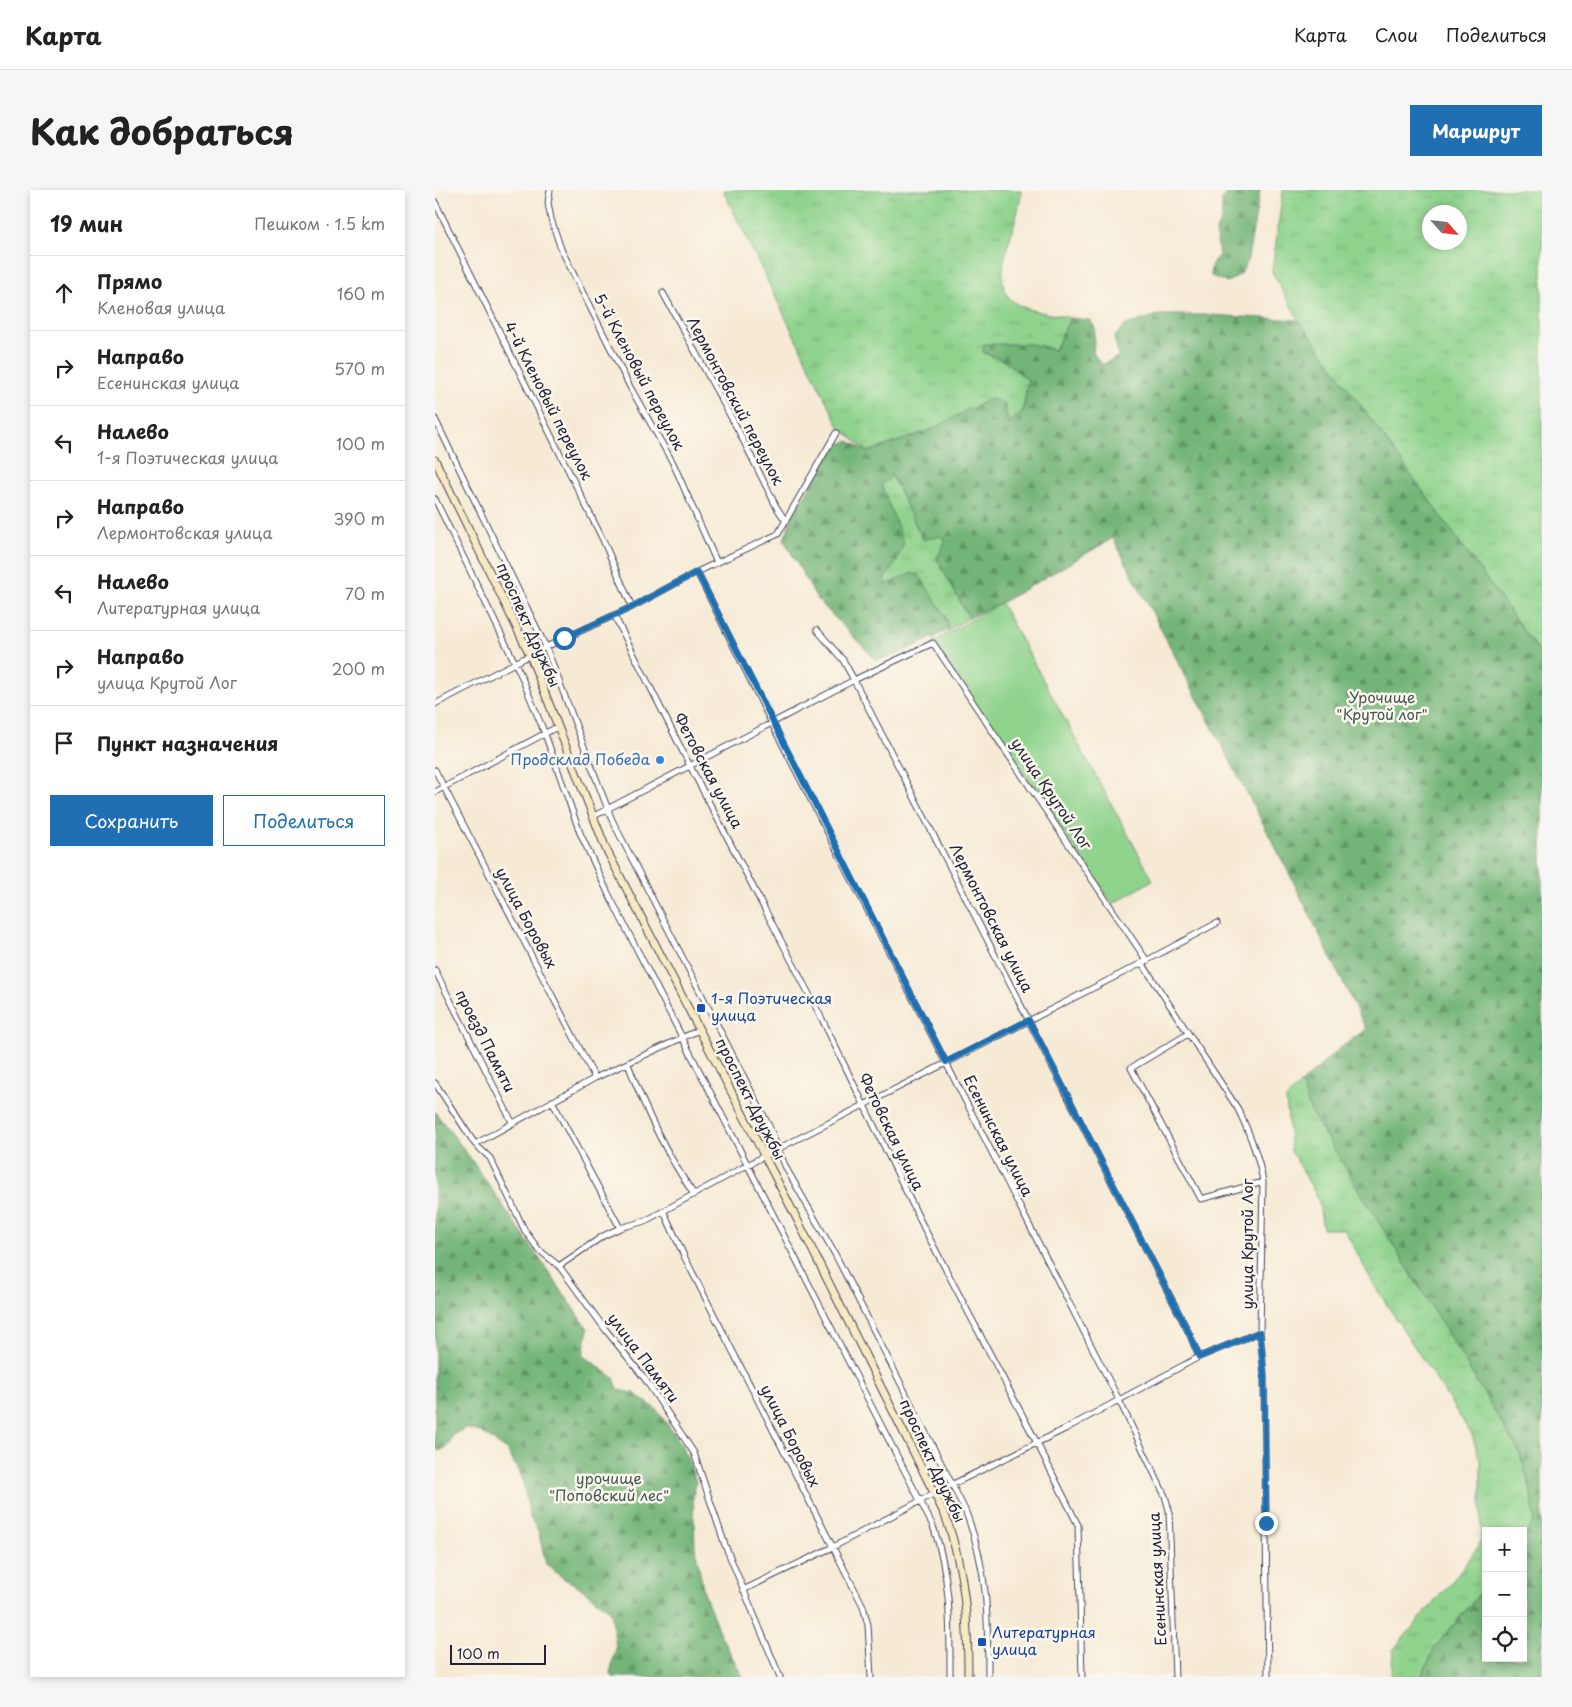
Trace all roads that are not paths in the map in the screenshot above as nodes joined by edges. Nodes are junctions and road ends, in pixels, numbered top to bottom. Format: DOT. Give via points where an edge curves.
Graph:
graph roads {
  1 [pos="550,190"];
  2 [pos="435,202"];
  3 [pos="436,209"];
  4 [pos="663,293"];
  5 [pos="435,419"];
  6 [pos="836,433"];
  7 [pos="435,460"];
  8 [pos="435,499"];
  9 [pos="785,520"];
  10 [pos="717,563"];
  11 [pos="697,572"];
  12 [pos="632,607"];
  13 [pos="614,614"];
  14 [pos="817,630"];
  15 [pos="546,646"];
  16 [pos="530,655"];
  17 [pos="515,663"];
  18 [pos="854,680"];
  19 [pos="435,704"];
  20 [pos="771,722"];
  21 [pos="557,727"];
  22 [pos="545,734"];
  23 [pos="690,766"];
  24 [pos="435,770"];
  25 [pos="443,788"];
  26 [pos="435,792"];
  27 [pos="607,810"];
  28 [pos="592,817"];
  29 [pos="1217,923"];
  30 [pos="1144,962"];
  31 [pos="435,970"];
  32 [pos="1029,1020"];
  33 [pos="699,1030"];
  34 [pos="1188,1034"];
  35 [pos="683,1038"];
  36 [pos="946,1062"];
  37 [pos="628,1064"];
  38 [pos="595,1078"];
  39 [pos="435,1083"];
  40 [pos="552,1101"];
  41 [pos="864,1105"];
  42 [pos="512,1122"];
  43 [pos="475,1144"];
  44 [pos="778,1149"];
  45 [pos="764,1156"];
  46 [pos="748,1164"];
  47 [pos="1263,1182"];
  48 [pos="693,1194"];
  49 [pos="664,1212"];
  50 [pos="620,1228"];
  51 [pos="559,1266"];
  52 [pos="1260,1332"];
  53 [pos="1199,1357"];
  54 [pos="1119,1400"];
  55 [pos="1037,1443"];
  56 [pos="953,1485"];
  57 [pos="935,1493"];
  58 [pos="921,1501"];
  59 [pos="833,1547"];
  60 [pos="743,1590"];
  61 [pos="780,1677"];
  62 [pos="871,1677"];
  63 [pos="950,1677"];
  64 [pos="968,1677"];
  65 [pos="988,1677"];
  66 [pos="1082,1677"];
  67 [pos="1175,1677"];
  68 [pos="1269,1677"];
  1 -- 10 [label="street, 5-й Кленовый переулок" via="551,219 561,248 630,387 673,463"];
  2 -- 3 [label="street, 4-й Кленовый переулок"];
  3 -- 12 [label="street, 4-й Кленовый переулок" via="603,540"];
  4 -- 9 [label="street, Лермонтовский переулок"];
  5 -- 15 [label="street"];
  6 -- 9 [label="street"];
  7 -- 16 [label="main road, проспект Дружбы"];
  8 -- 17 [label="street"];
  9 -- 10 [label="street" via="778,534"];
  10 -- 11 [label="street"];
  11 -- 12 [label="street"];
  11 -- 20 [label="street, Есенинская улица"];
  12 -- 13 [label="street"];
  13 -- 15 [label="street"];
  13 -- 23 [label="street, Фетовская улица"];
  14 -- 18 [label="street, Лермонтовская улица" via="843,660"];
  15 -- 16 [label="street"];
  15 -- 27 [label="street"];
  16 -- 17 [label="street"];
  16 -- 21 [label="main road, проспект Дружбы"];
  17 -- 19 [label="street"];
  17 -- 22 [label="street"];
  18 -- 20 [label="street"];
  18 -- 30 [label="street, улица Крутой Лог" via="933,643"];
  18 -- 32 [label="street, Лермонтовская улица"];
  20 -- 23 [label="street"];
  20 -- 36 [label="street, Есенинская улица"];
  21 -- 22 [label="street"];
  21 -- 28 [label="main road, проспект Дружбы"];
  22 -- 25 [label="street"];
  22 -- 35 [label="street" via="580,833"];
  23 -- 27 [label="street"];
  23 -- 41 [label="street, Фетовская улица"];
  24 -- 25 [label="street, улица Боровых"];
  25 -- 26 [label="street"];
  25 -- 38 [label="street, улица Боровых"];
  27 -- 28 [label="street"];
  27 -- 44 [label="street"];
  28 -- 33 [label="main road, проспект Дружбы"];
  29 -- 30 [label="street"];
  30 -- 32 [label="street"];
  30 -- 34 [label="street, улица Крутой Лог"];
  31 -- 42 [label="street, проезд Памяти"];
  32 -- 36 [label="street"];
  32 -- 53 [label="street, Лермонтовская улица"];
  33 -- 35 [label="street"];
  33 -- 45 [label="main road, проспект Дружбы"];
  34 -- 47 [label="street, улица Крутой Лог" via="1244,1121"];
  34 -- 47 [label="street" via="1131,1068 1201,1199"];
  35 -- 37 [label="street"];
  35 -- 46 [label="street"];
  36 -- 41 [label="street"];
  36 -- 54 [label="street, Есенинская улица"];
  37 -- 38 [label="street"];
  37 -- 48 [label="street"];
  38 -- 40 [label="street"];
  39 -- 43 [label="street, улица Памяти"];
  40 -- 42 [label="street"];
  40 -- 50 [label="street"];
  41 -- 44 [label="street"];
  41 -- 55 [label="street, Фетовская улица" via="923,1226"];
  42 -- 43 [label="street"];
  43 -- 51 [label="street, улица Памяти" via="490,1158 525,1231 539,1250"];
  44 -- 45 [label="street"];
  44 -- 56 [label="street"];
  45 -- 46 [label="street"];
  45 -- 57 [label="main road, проспект Дружбы"];
  46 -- 48 [label="street"];
  46 -- 58 [label="street"];
  47 -- 52 [label="street, улица Крутой Лог"];
  48 -- 49 [label="street"];
  49 -- 50 [label="street"];
  49 -- 59 [label="street, улица Боровых"];
  50 -- 51 [label="street"];
  51 -- 60 [label="street, улица Памяти" via="645,1379 694,1453"];
  52 -- 53 [label="street"];
  52 -- 68 [label="street, улица Крутой Лог" via="1264,1375"];
  53 -- 54 [label="street"];
  54 -- 55 [label="street"];
  54 -- 67 [label="street, Есенинская улица" via="1169,1510"];
  55 -- 56 [label="street"];
  55 -- 66 [label="street, Фетовская улица" via="1078,1525"];
  56 -- 57 [label="street"];
  56 -- 65 [label="street" via="975,1536 982,1562 988,1618"];
  57 -- 58 [label="street"];
  57 -- 64 [label="main road, проспект Дружбы" via="952,1533 964,1584"];
  58 -- 59 [label="street"];
  58 -- 63 [label="street" via="939,1545 947,1577"];
  59 -- 60 [label="street"];
  59 -- 62 [label="street, улица Боровых" via="867,1615"];
  60 -- 61 [label="street, улица Памяти"];
}
